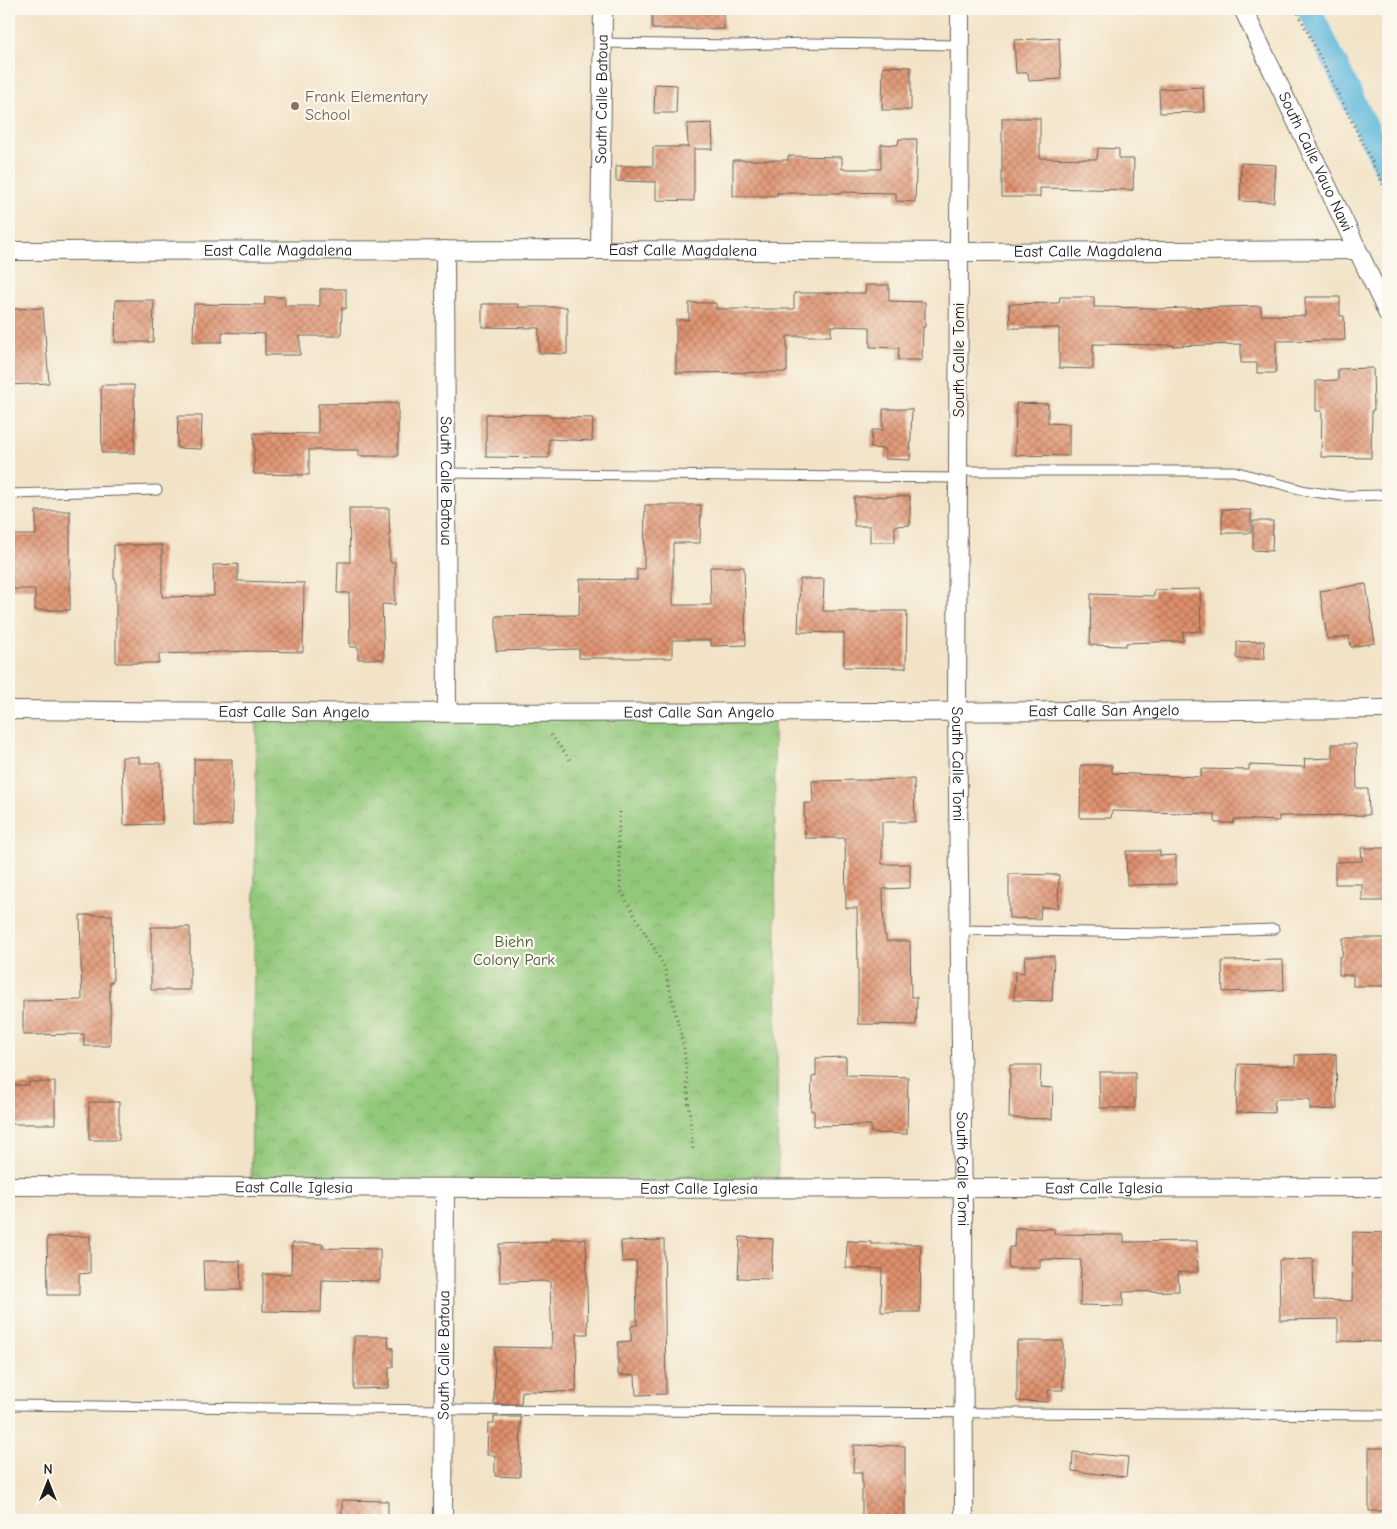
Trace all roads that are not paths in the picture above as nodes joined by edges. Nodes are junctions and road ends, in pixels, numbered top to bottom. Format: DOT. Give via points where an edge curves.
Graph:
graph roads {
  1 [pos="603,9"];
  2 [pos="960,9"];
  3 [pos="1243,9"];
  4 [pos="602,43"];
  5 [pos="960,45"];
  6 [pos="445,250"];
  7 [pos="600,250"];
  8 [pos="1357,250"];
  9 [pos="9,251"];
  10 [pos="960,252"];
  11 [pos="1388,314"];
  12 [pos="446,473"];
  13 [pos="958,474"];
  14 [pos="156,490"];
  15 [pos="9,494"];
  16 [pos="1388,496"];
  17 [pos="1388,709"];
  18 [pos="9,710"];
  19 [pos="446,712"];
  20 [pos="957,712"];
  21 [pos="1274,929"];
  22 [pos="960,930"];
  23 [pos="9,1186"];
  24 [pos="1388,1187"];
  25 [pos="445,1190"];
  26 [pos="962,1190"];
  27 [pos="12,1405"];
  28 [pos="444,1410"];
  29 [pos="964,1413"];
  30 [pos="1388,1415"];
  31 [pos="443,1520"];
  32 [pos="964,1520"];
  1 -- 4 [label="street, South Calle Batoua"];
  2 -- 5 [label="street, South Calle Tomi"];
  3 -- 8 [label="street, South Calle Vauo Nawi"];
  4 -- 5 [label="lane"];
  4 -- 7 [label="street, South Calle Batoua"];
  5 -- 10 [label="street, South Calle Tomi"];
  6 -- 7 [label="street, East Calle Magdalena"];
  6 -- 9 [label="street, East Calle Magdalena"];
  6 -- 12 [label="street, South Calle Batoua"];
  7 -- 10 [label="street, East Calle Magdalena"];
  8 -- 10 [label="street, East Calle Magdalena"];
  8 -- 11 [label="street, South Calle Vauo Nawi"];
  10 -- 13 [label="street, South Calle Tomi"];
  12 -- 13 [label="lane"];
  12 -- 19 [label="street, South Calle Batoua"];
  13 -- 16 [label="lane" via="1234,471 1306,491 1344,496"];
  13 -- 20 [label="street, South Calle Tomi"];
  14 -- 15 [label="lane"];
  17 -- 20 [label="street, East Calle San Angelo"];
  18 -- 19 [label="street, East Calle San Angelo"];
  19 -- 20 [label="street, East Calle San Angelo"];
  20 -- 22 [label="street, South Calle Tomi"];
  21 -- 22 [label="lane" via="1156,933"];
  22 -- 26 [label="street, South Calle Tomi"];
  23 -- 25 [label="street, East Calle Iglesia"];
  24 -- 26 [label="street, East Calle Iglesia"];
  25 -- 26 [label="street, East Calle Iglesia"];
  25 -- 28 [label="street, South Calle Batoua"];
  26 -- 29 [label="street, South Calle Tomi"];
  27 -- 28 [label="lane"];
  28 -- 29 [label="lane"];
  28 -- 31 [label="street, South Calle Batoua"];
  29 -- 30 [label="lane"];
  29 -- 32 [label="street, South Calle Tomi"];
}
